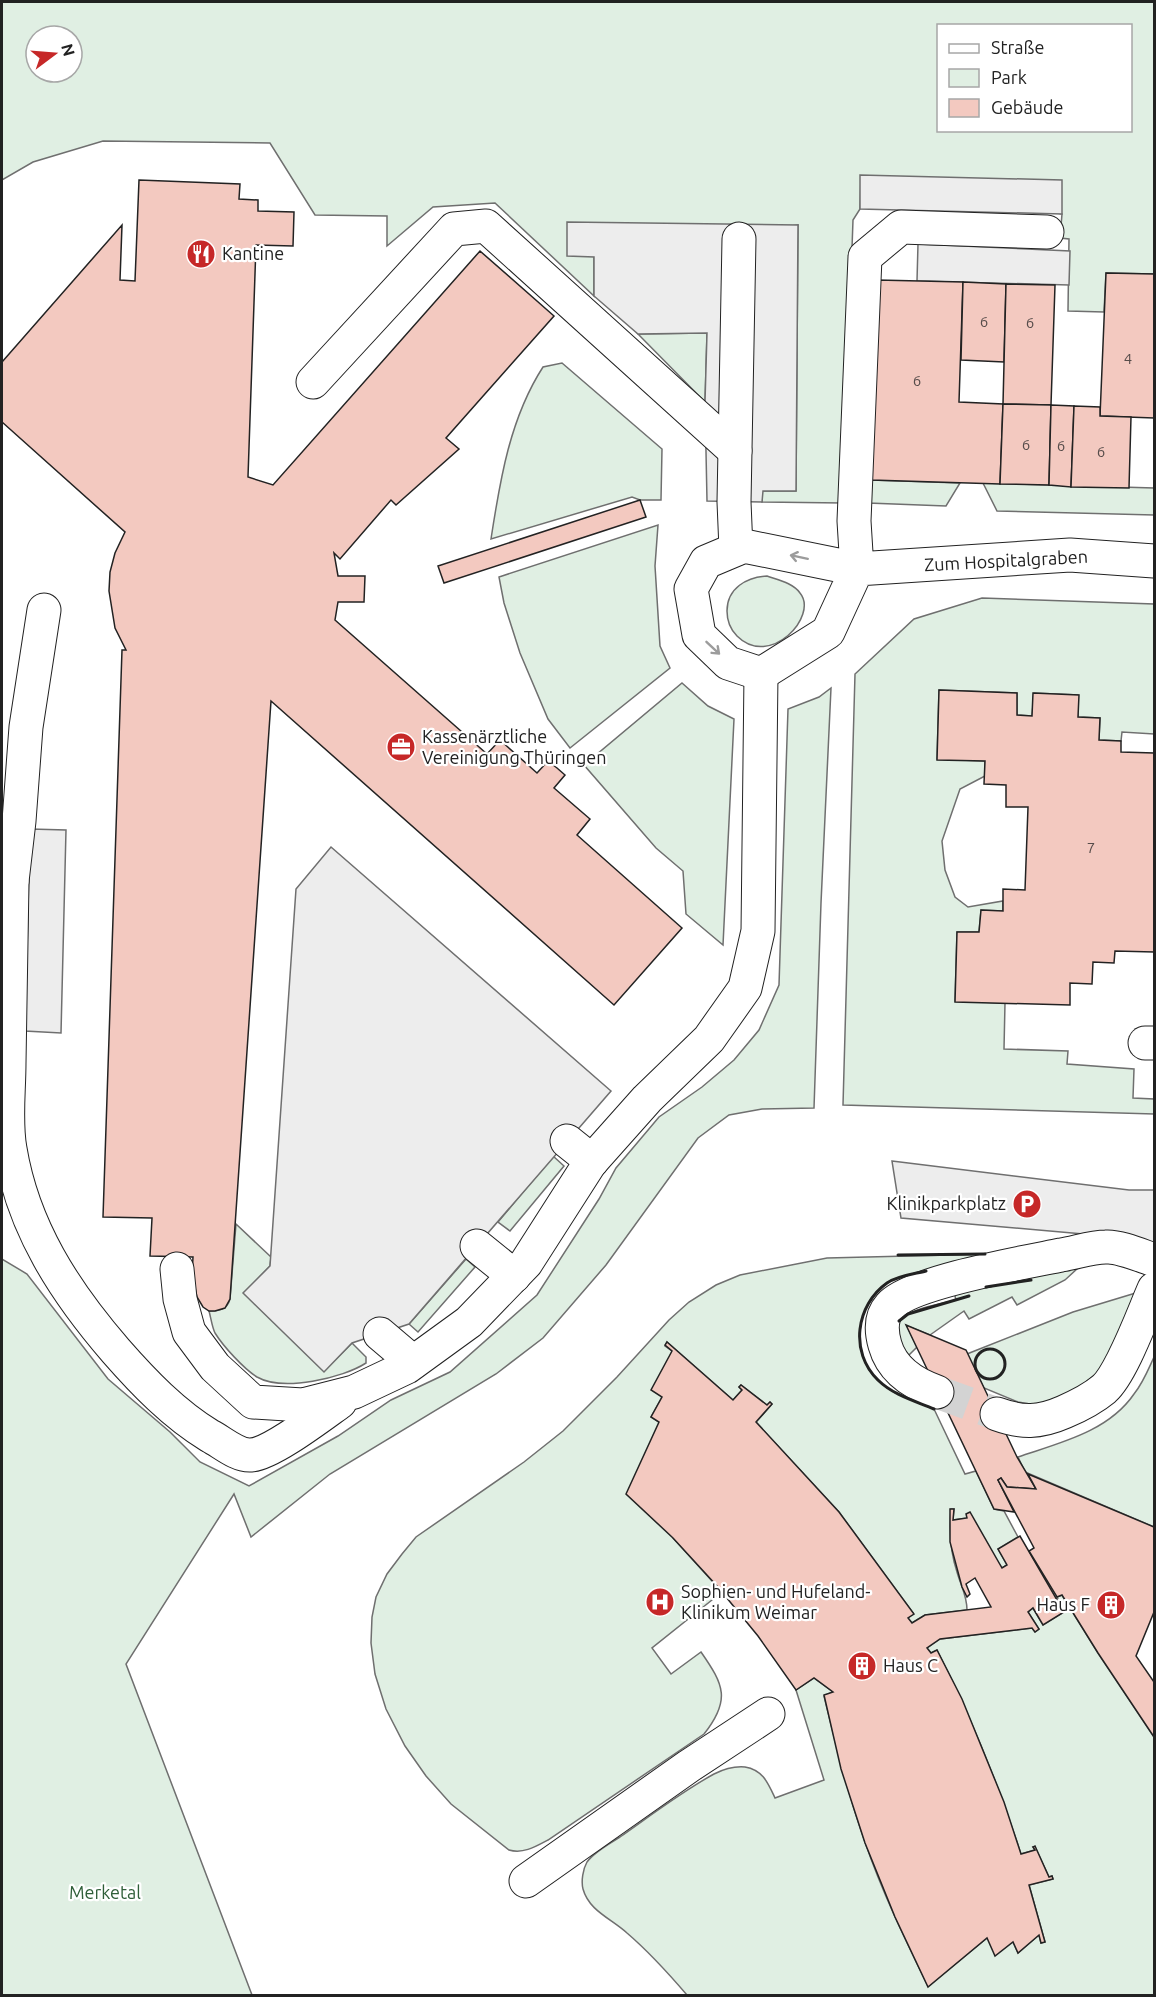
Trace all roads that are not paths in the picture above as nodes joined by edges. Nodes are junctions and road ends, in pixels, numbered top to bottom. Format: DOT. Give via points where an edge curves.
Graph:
graph roads {
  1 [pos="1047,232"];
  2 [pos="739,238"];
  3 [pos="313,382"];
  4 [pos="735,451"];
  5 [pos="736,549"];
  6 [pos="1155,561"];
  7 [pos="857,569"];
  8 [pos="44,610"];
  9 [pos="762,674"];
  10 [pos="7,873"];
  11 [pos="6,976"];
  12 [pos="5,1107"];
  13 [pos="477,1246"];
  14 [pos="1155,1260"];
  15 [pos="177,1269"];
  16 [pos="514,1276"];
  17 [pos="1155,1289"];
  18 [pos="380,1334"];
  19 [pos="413,1362"];
  20 [pos="354,1392"];
  21 [pos="937,1392"];
  22 [pos="996,1414"];
  23 [pos="768,1714"];
  24 [pos="526,1881"];
  1 -- 7 [label="street" via="901,227 865,257 854,521"];
  2 -- 4 [label="street"];
  3 -- 4 [label="street" via="454,230 486,226"];
  4 -- 5 [label="street"];
  7 -- 5 [label="street, Zum Hospitalgraben, one-way" via="744,546"];
  5 -- 9 [label="street, Zum Hospitalgraben, one-way" via="706,562 691,589 699,635 728,663"];
  6 -- 7 [label="street, Zum Hospitalgraben" via="1070,555"];
  7 -- 9 [label="street" via="828,632"];
  8 -- 10 [label="street" via="26,727 19,821"];
  9 -- 16 [label="street" via="758,931 745,988 709,1039 646,1099 580,1151 526,1263"];
  10 -- 11 [label="street"];
  11 -- 12 [label="street"];
  12 -- 20 [label="street" via="21,1196 57,1274 84,1314 140,1378 187,1422 240,1453 252,1455 298,1433"];
  13 -- 16 [label="street"];
  14 -- 21 [label="street" via="1107,1246 983,1271 902,1297 883,1317 886,1348 908,1378"];
  15 -- 20 [label="street" via="189,1332 215,1367 253,1402 303,1405"];
  16 -- 19 [label="street" via="469,1322"];
  17 -- 22 [label="street" via="1119,1370 1106,1388 1085,1403 1034,1421 1016,1421"];
  18 -- 19 [label="street"];
  19 -- 20 [label="street"];
  23 -- 24 [label="street"];
}
